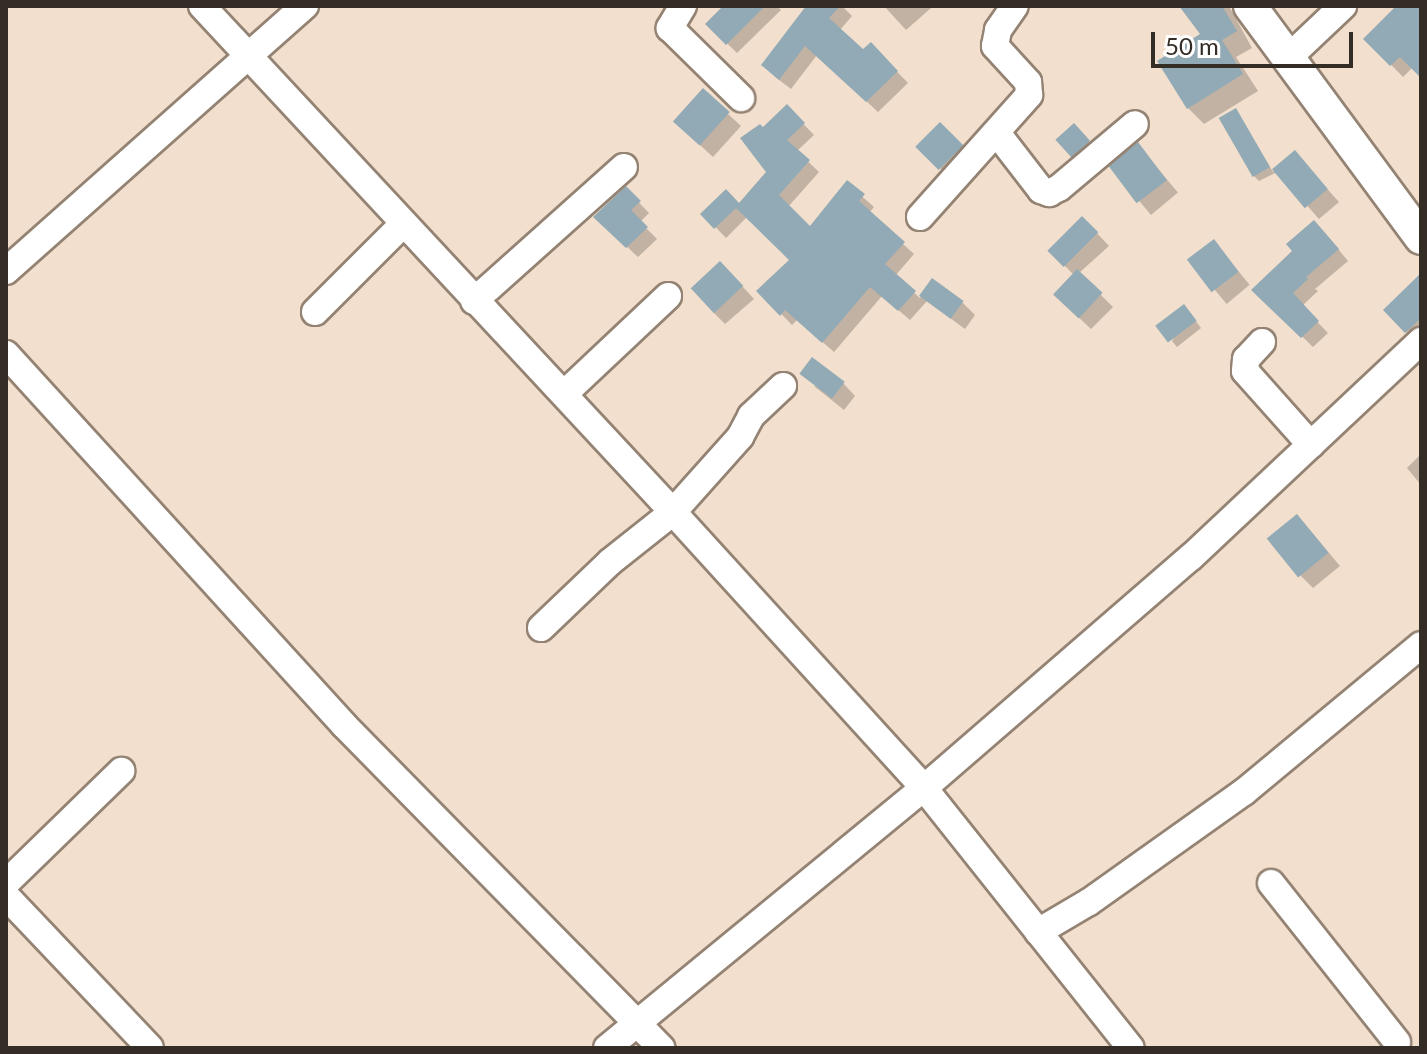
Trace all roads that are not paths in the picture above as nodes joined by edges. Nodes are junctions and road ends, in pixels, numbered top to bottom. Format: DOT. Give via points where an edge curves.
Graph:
graph roads {
  1 [pos="202,6"];
  2 [pos="305,6"];
  3 [pos="683,6"];
  4 [pos="1015,6"];
  5 [pos="1250,6"];
  6 [pos="1343,6"];
  7 [pos="246,56"];
  8 [pos="1288,58"];
  9 [pos="741,98"];
  10 [pos="1135,124"];
  11 [pos="997,133"];
  12 [pos="624,167"];
  13 [pos="920,217"];
  14 [pos="403,224"];
  15 [pos="1420,235"];
  16 [pos="6,271"];
  17 [pos="668,296"];
  18 [pos="474,301"];
  19 [pos="315,312"];
  20 [pos="1421,341"];
  21 [pos="1262,342"];
  22 [pos="6,354"];
  23 [pos="783,386"];
  24 [pos="564,394"];
  25 [pos="1311,445"];
  26 [pos="673,512"];
  27 [pos="541,628"];
  28 [pos="1421,645"];
  29 [pos="121,771"];
  30 [pos="924,788"];
  31 [pos="1271,883"];
  32 [pos="6,894"];
  33 [pos="1038,932"];
  34 [pos="637,1023"];
  35 [pos="1396,1046"];
  36 [pos="150,1048"];
  37 [pos="607,1048"];
  38 [pos="661,1048"];
  39 [pos="1131,1048"];
  1 -- 7 [label="street"];
  2 -- 7 [label="street"];
  3 -- 9 [label="street" via="670,28"];
  4 -- 11 [label="street" via="998,30 995,46 1030,88 1026,101"];
  5 -- 8 [label="street"];
  6 -- 8 [label="street"];
  7 -- 14 [label="street"];
  7 -- 16 [label="street"];
  8 -- 15 [label="street"];
  10 -- 11 [label="street" via="1049,193 1041,190"];
  11 -- 13 [label="street"];
  12 -- 18 [label="street"];
  14 -- 18 [label="street"];
  14 -- 19 [label="street"];
  17 -- 24 [label="street"];
  18 -- 24 [label="street"];
  20 -- 25 [label="street"];
  21 -- 25 [label="street" via="1246,359 1245,371"];
  22 -- 34 [label="street" via="344,725"];
  23 -- 26 [label="street" via="751,416 740,437"];
  24 -- 26 [label="street"];
  25 -- 30 [label="street" via="1191,557"];
  26 -- 27 [label="street" via="610,562"];
  26 -- 30 [label="street"];
  28 -- 33 [label="street" via="1244,792"];
  29 -- 32 [label="street"];
  30 -- 33 [label="street"];
  30 -- 34 [label="street"];
  31 -- 35 [label="street"];
  32 -- 36 [label="street"];
  33 -- 39 [label="street"];
  34 -- 37 [label="street"];
  34 -- 38 [label="street"];
}
